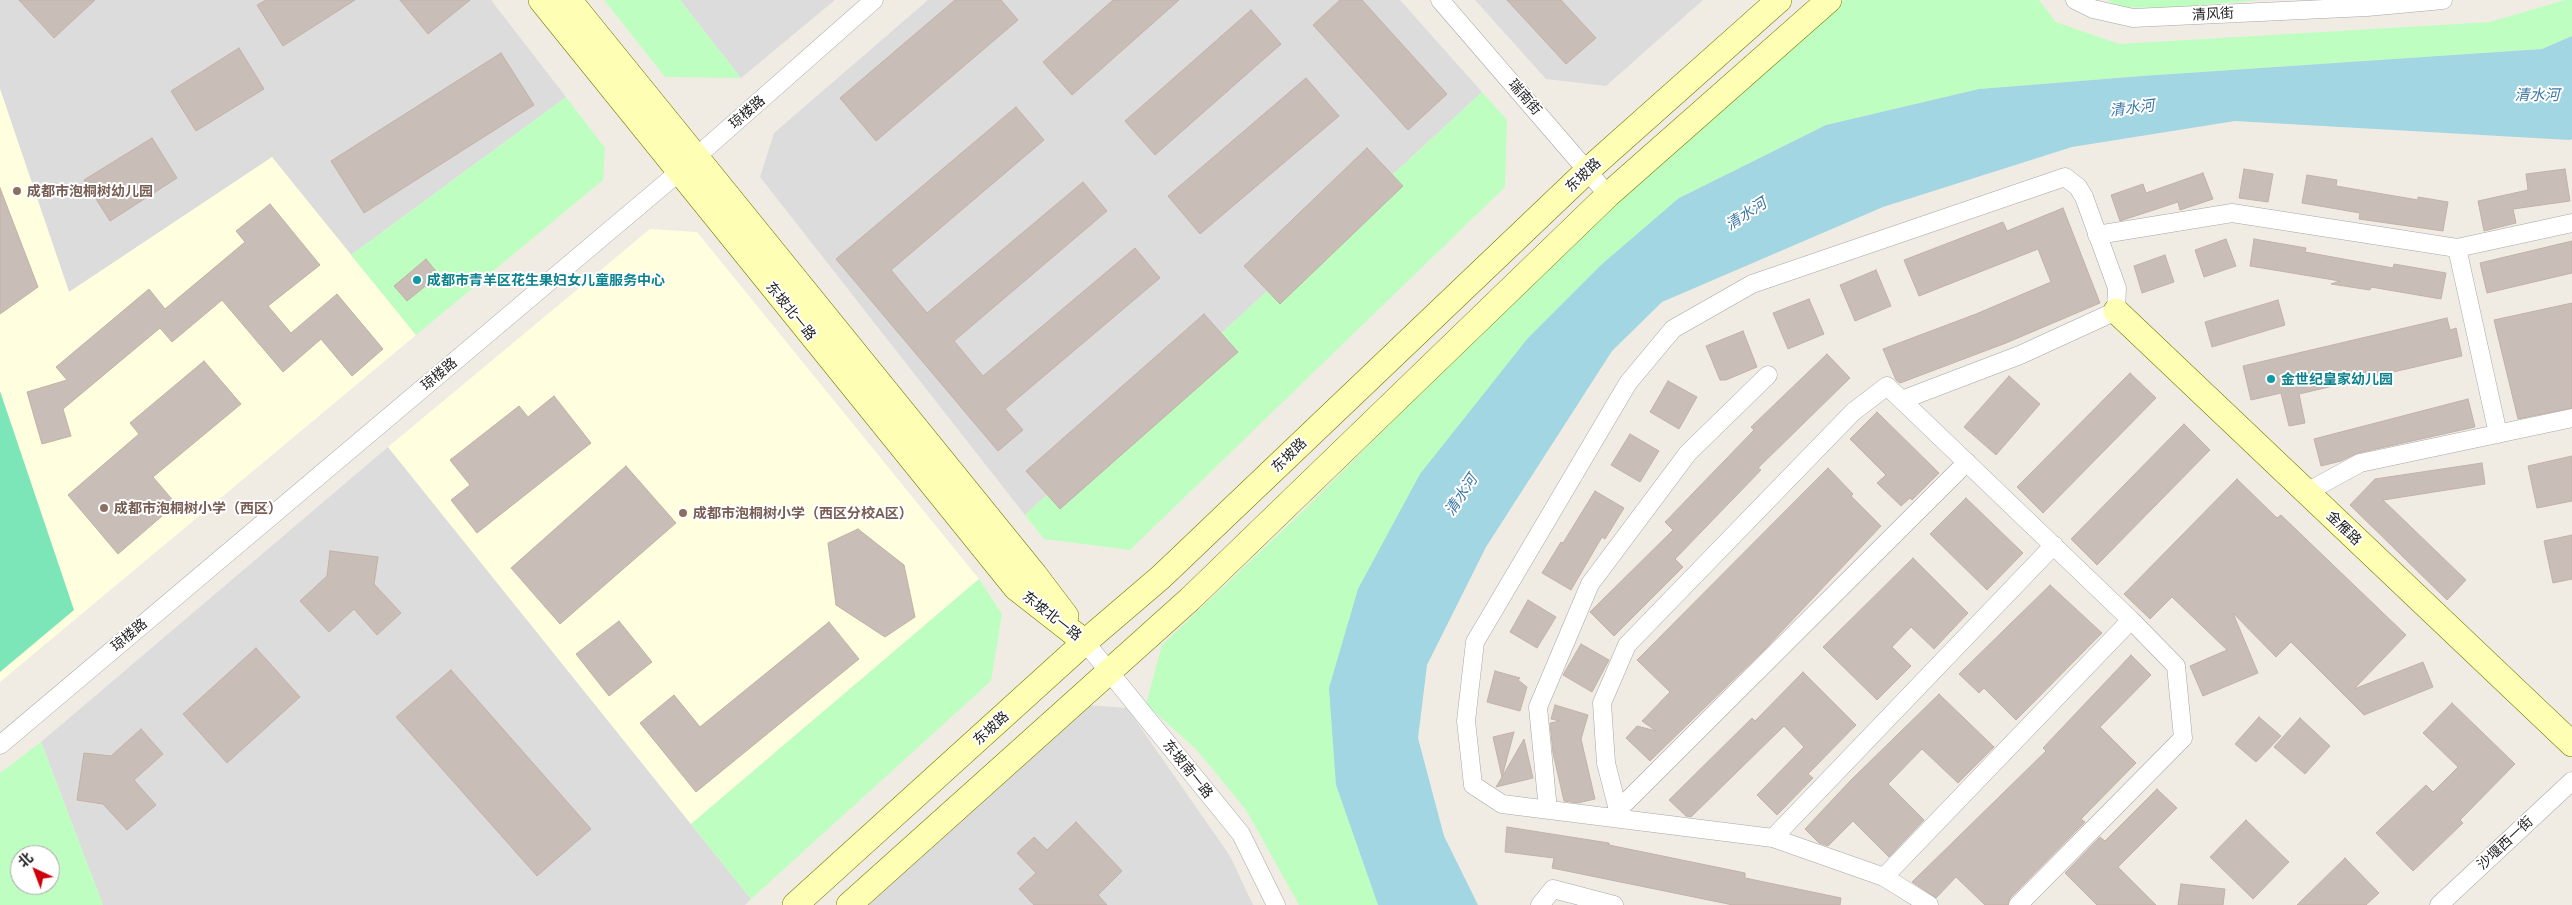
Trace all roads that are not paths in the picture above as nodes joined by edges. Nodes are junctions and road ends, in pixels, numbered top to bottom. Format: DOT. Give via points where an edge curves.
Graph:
graph roads {
  1 [pos="541,0"];
  2 [pos="569,0"];
  3 [pos="874,0"];
  4 [pos="1440,0"];
  5 [pos="1779,0"];
  6 [pos="1829,0"];
  7 [pos="2075,0"];
  8 [pos="2443,0"];
  9 [pos="687,165"];
  10 [pos="1588,170"];
  11 [pos="1608,195"];
  12 [pos="2572,223"];
  13 [pos="2097,235"];
  14 [pos="2456,248"];
  15 [pos="2116,311"];
  16 [pos="1768,375"];
  17 [pos="1902,400"];
  18 [pos="2572,418"];
  19 [pos="2498,434"];
  20 [pos="1967,462"];
  21 [pos="2307,492"];
  22 [pos="2054,545"];
  23 [pos="2131,620"];
  24 [pos="1085,642"];
  25 [pos="1109,671"];
  26 [pos="0,744"];
  27 [pos="2572,744"];
  28 [pos="2572,781"];
  29 [pos="1548,810"];
  30 [pos="1773,838"];
  31 [pos="1884,877"];
  32 [pos="795,905"];
  33 [pos="849,905"];
  34 [pos="1276,905"];
  35 [pos="1540,905"];
  36 [pos="1614,905"];
  37 [pos="1929,905"];
  38 [pos="2018,905"];
  39 [pos="2439,905"];
  1 -- 9 [label="main road, 东坡北一路"];
  2 -- 9 [label="main road, 东坡北一路"];
  3 -- 9 [label="street, 琼楼路"];
  4 -- 10 [label="street, 瑞南街"];
  5 -- 10 [label="main road, 东坡路"];
  6 -- 11 [label="main road"];
  7 -- 8 [label="street, 清风街" via="2133,18 2367,7"];
  9 -- 24 [label="main road, 东坡北一路" via="1035,574"];
  9 -- 26 [label="street, 琼楼路"];
  10 -- 11 [label="street, 瑞南街"];
  10 -- 24 [label="main road, 东坡路" via="1161,577"];
  11 -- 25 [label="main road" via="1190,599"];
  12 -- 14 [label="street"];
  13 -- 14 [label="street" via="2232,213"];
  13 -- 15 [label="street" via="2117,288"];
  13 -- 29 [label="street" via="2084,197 2078,187 2065,177 1752,284 1673,329 1628,383 1475,642 1466,721 1473,785 1502,804"];
  14 -- 19 [label="street"];
  15 -- 17 [label="street" via="2020,355"];
  15 -- 21 [label="main road, 金雁路"];
  16 -- 29 [label="street" via="1688,453 1590,584 1538,707"];
  17 -- 20 [label="street"];
  17 -- 20 [label="street" via="1887,386 1853,412 1627,645 1602,702 1606,763 1618,810"];
  18 -- 19 [label="street"];
  19 -- 21 [label="street" via="2360,463"];
  20 -- 22 [label="street"];
  21 -- 27 [label="main road, 金雁路"];
  22 -- 23 [label="street"];
  22 -- 30 [label="street"];
  23 -- 31 [label="street"];
  23 -- 38 [label="street" via="2176,666 2183,738"];
  24 -- 25 [label="street, 东坡南一路"];
  24 -- 32 [label="main road, 东坡路"];
  25 -- 33 [label="main road"];
  25 -- 34 [label="street, 东坡南一路" via="1241,834"];
  28 -- 39 [label="street, 沙堰西一街"];
  29 -- 30 [label="street"];
  30 -- 31 [label="street"];
  31 -- 37 [label="street"];
  35 -- 36 [label="street" via="1553,889"];
}
